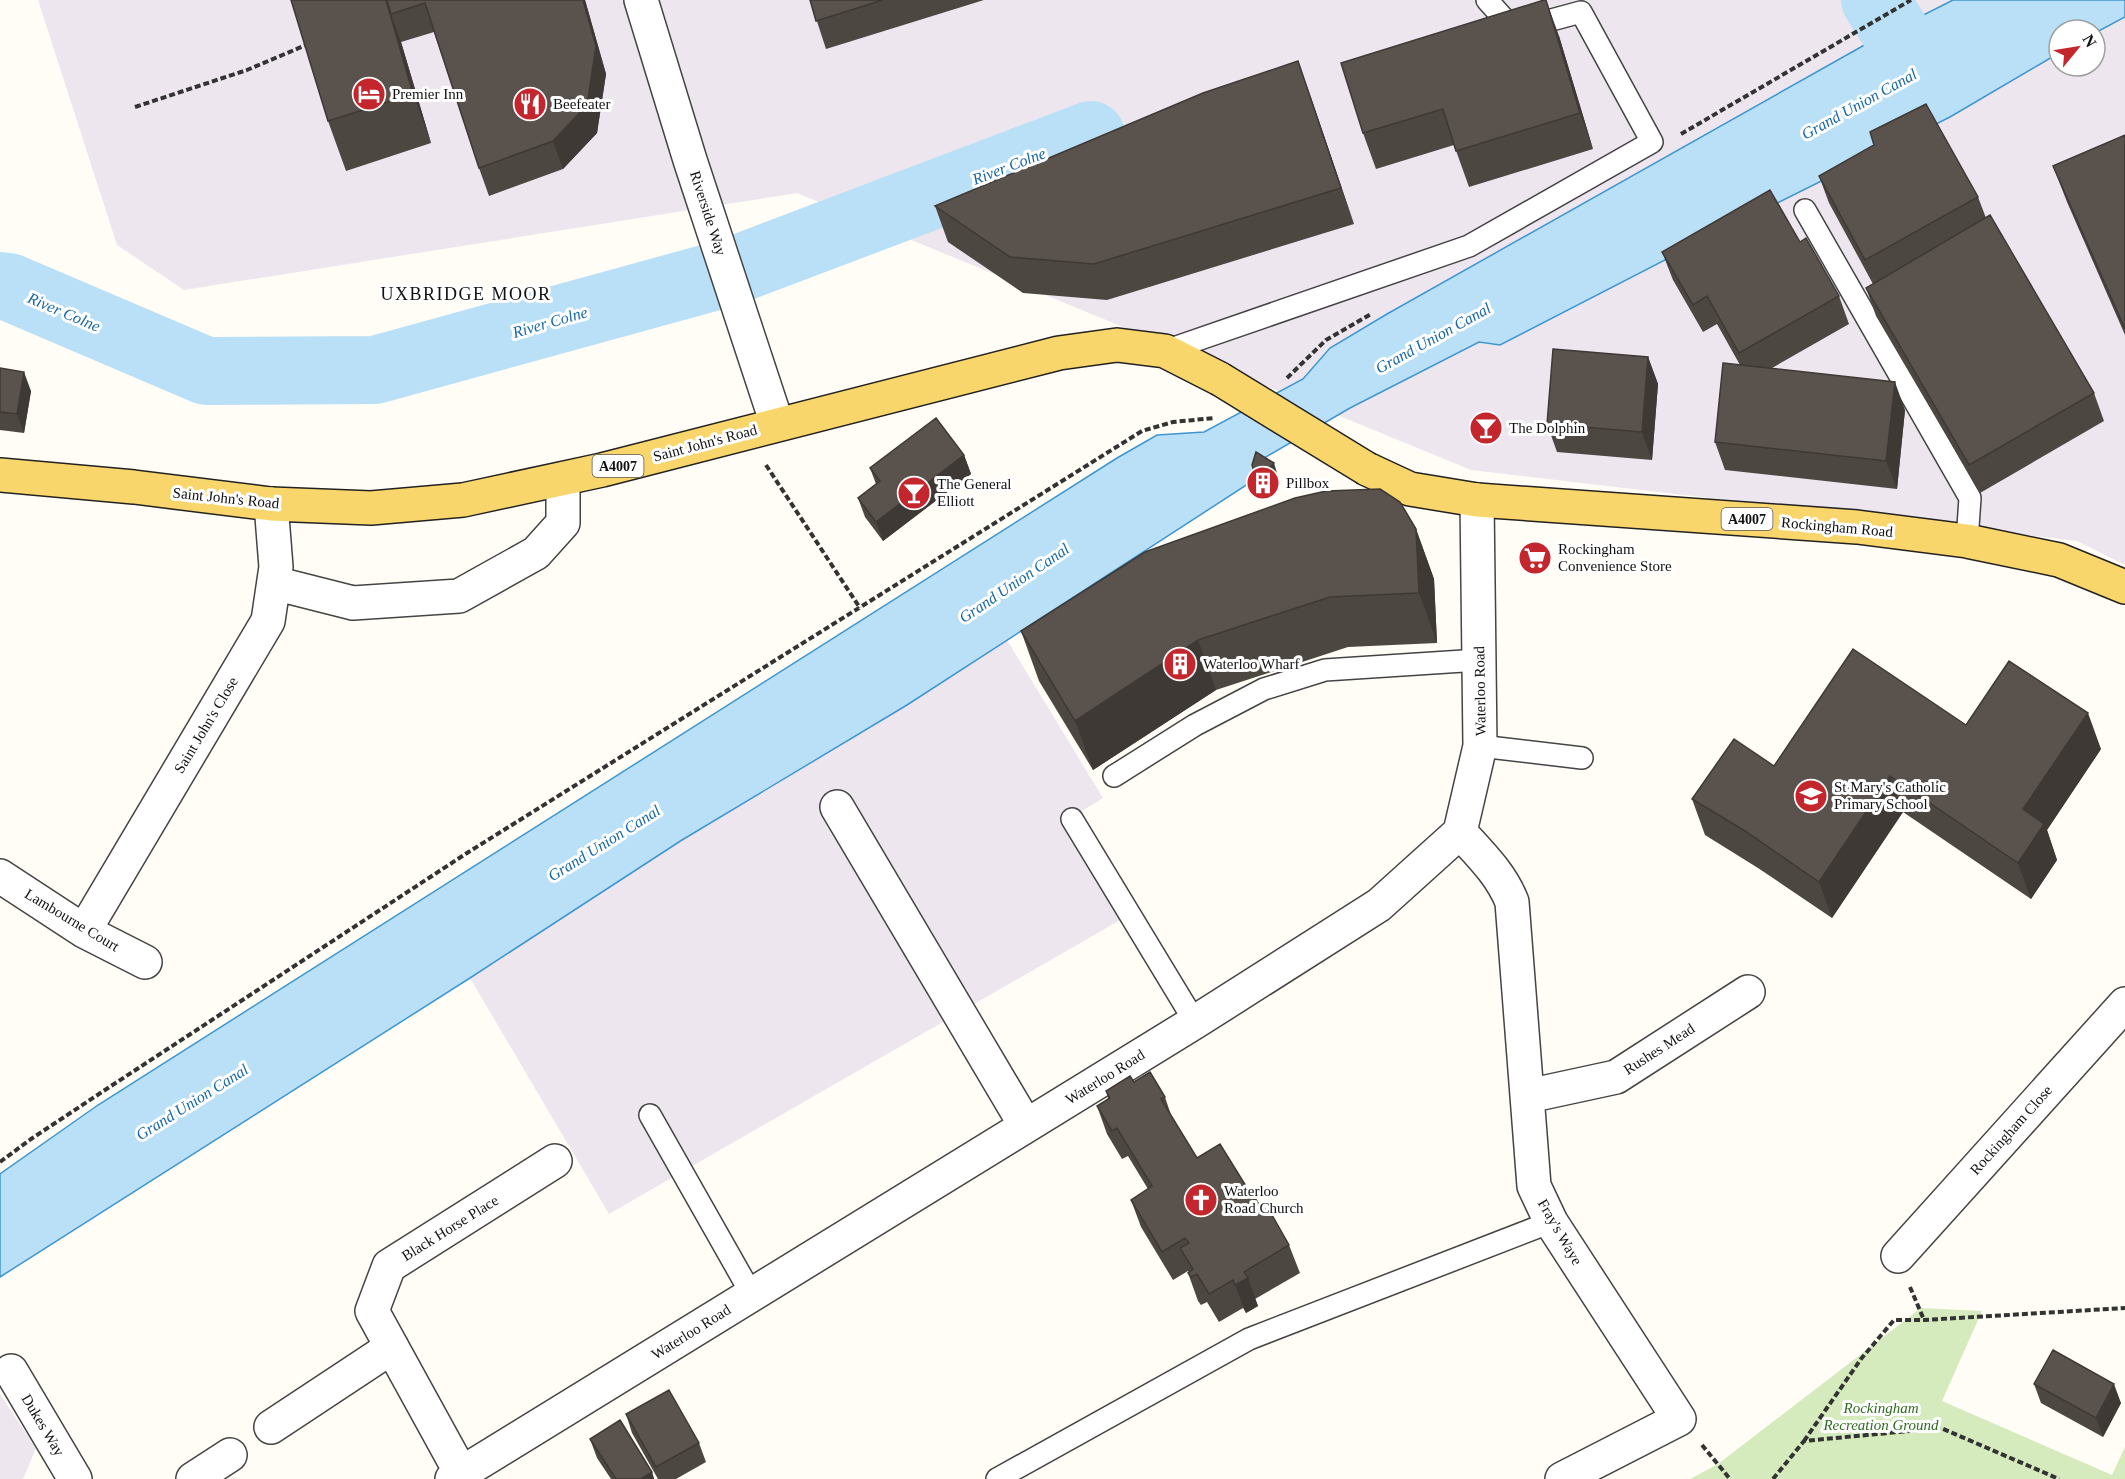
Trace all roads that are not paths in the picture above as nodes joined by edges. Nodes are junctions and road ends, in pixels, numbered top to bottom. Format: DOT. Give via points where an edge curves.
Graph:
graph roads {
  1 [pos="641,0"];
  2 [pos="1486,0"];
  3 [pos="1805,210"];
  4 [pos="1165,351"];
  5 [pos="767,427"];
  6 [pos="1366,470"];
  7 [pos="0,475"];
  8 [pos="562,479"];
  9 [pos="1477,500"];
  10 [pos="271,504"];
  11 [pos="1967,541"];
  12 [pos="274,583"];
  13 [pos="2125,587"];
  14 [pos="1479,660"];
  15 [pos="1480,746"];
  16 [pos="1582,758"];
  17 [pos="1114,776"];
  18 [pos="837,807"];
  19 [pos="1072,819"];
  20 [pos="1460,832"];
  21 [pos="0,876"];
  22 [pos="84,931"];
  23 [pos="145,962"];
  24 [pos="1748,992"];
  25 [pos="2125,1004"];
  26 [pos="1194,1022"];
  27 [pos="1528,1096"];
  28 [pos="650,1115"];
  29 [pos="1026,1126"];
  30 [pos="555,1161"];
  31 [pos="1551,1222"];
  32 [pos="1898,1256"];
  33 [pos="752,1295"];
  34 [pos="392,1347"];
  35 [pos="11,1371"];
  36 [pos="271,1427"];
  37 [pos="230,1455"];
  38 [pos="457,1476"];
  39 [pos="75,1479"];
  40 [pos="193,1479"];
  41 [pos="997,1479"];
  42 [pos="1562,1479"];
  1 -- 5 [label="street, Riverside Way" via="742,316"];
  2 -- 4 [label="lane" via="1514,30 1581,12 1652,142 1469,246"];
  3 -- 11 [label="lane" via="1970,498"];
  4 -- 5 [label="main road, Saint John's Road / A4007" via="1117,345 1059,353"];
  4 -- 6 [label="main road, Saint John's Road / A4007, bridge" via="1220,379"];
  5 -- 8 [label="main road, Saint John's Road / A4007"];
  6 -- 9 [label="main road, Rockingham Road / A4007" via="1410,489"];
  7 -- 10 [label="main road, Saint John's Road / A4007"];
  8 -- 10 [label="main road, Saint John's Road / A4007" via="463,501 371,508"];
  8 -- 12 [label="street" via="562,523 536,553 459,596 353,603"];
  9 -- 11 [label="main road, Rockingham Road / A4007" via="1857,527"];
  9 -- 14 [label="street, Waterloo Road"];
  10 -- 12 [label="street, Saint John's Close"];
  11 -- 13 [label="main road, Rockingham Road / A4007" via="2059,560"];
  12 -- 22 [label="street, Saint John's Close" via="268,621"];
  14 -- 15 [label="street, Waterloo Road"];
  14 -- 17 [label="lane" via="1325,670 1274,686 1195,725"];
  15 -- 16 [label="lane"];
  15 -- 20 [label="street, Waterloo Road"];
  18 -- 29 [label="street"];
  19 -- 26 [label="lane"];
  20 -- 26 [label="street, Waterloo Road" via="1379,905"];
  20 -- 27 [label="street, Fray's Waye" via="1498,874 1512,902"];
  21 -- 22 [label="street, Lambourne Court"];
  22 -- 23 [label="street, Lambourne Court"];
  24 -- 27 [label="street, Rushes Mead" via="1616,1077"];
  25 -- 32 [label="street, Rockingham Close"];
  26 -- 29 [label="street, Waterloo Road"];
  27 -- 31 [label="street, Fray's Waye" via="1534,1186"];
  28 -- 33 [label="lane"];
  29 -- 33 [label="street, Waterloo Road"];
  30 -- 34 [label="street, Black Horse Place" via="389,1266 372,1311"];
  31 -- 41 [label="lane" via="1249,1340"];
  31 -- 42 [label="street, Fray's Waye" via="1679,1419"];
  33 -- 38 [label="street, Waterloo Road"];
  34 -- 36 [label="street"];
  34 -- 38 [label="street, Black Horse Place"];
  35 -- 39 [label="street, Dukes Way"];
  37 -- 40 [label="street"];
}
